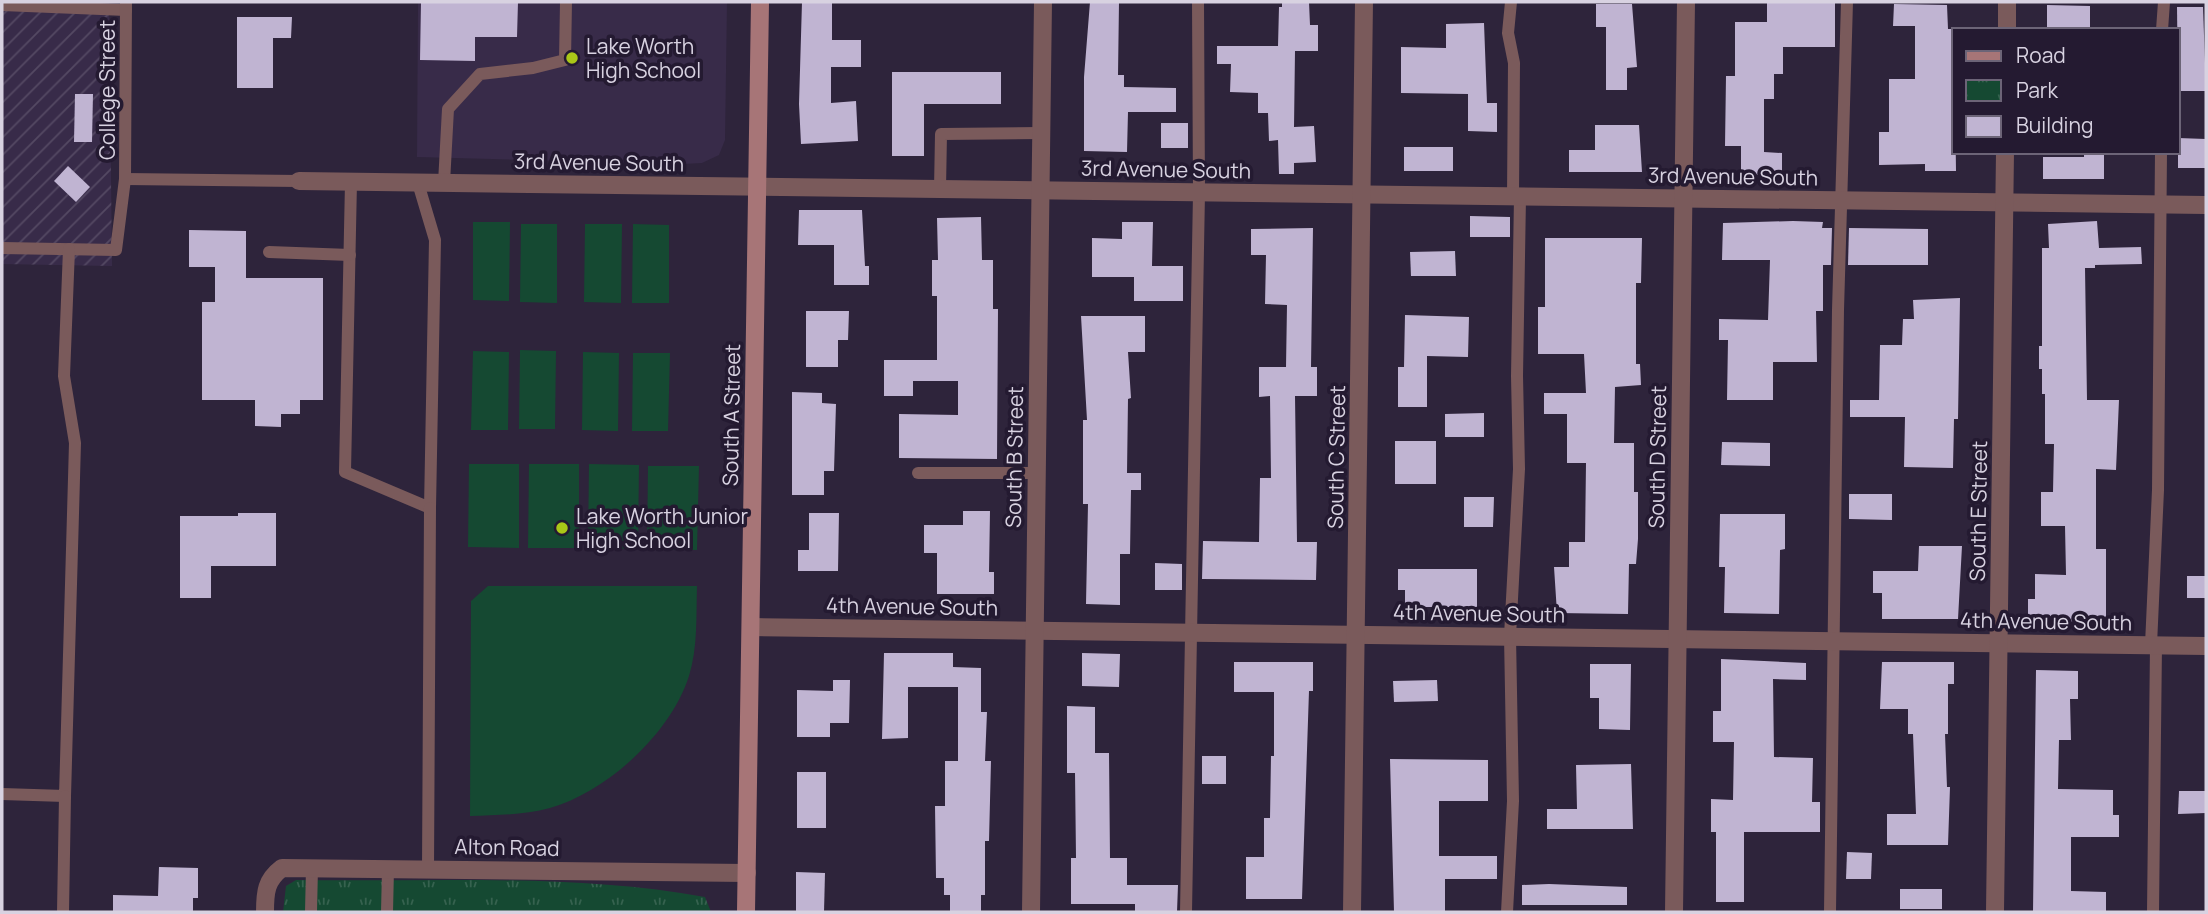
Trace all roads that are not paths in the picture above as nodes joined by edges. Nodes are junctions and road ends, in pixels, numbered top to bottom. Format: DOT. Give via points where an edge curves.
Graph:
graph roads {
  1 [pos="566,2"];
  2 [pos="760,2"];
  3 [pos="1043,2"];
  4 [pos="1198,2"];
  5 [pos="1364,2"];
  6 [pos="1511,2"];
  7 [pos="1686,2"];
  8 [pos="1847,2"];
  9 [pos="2007,2"];
  10 [pos="2164,2"];
  11 [pos="2,5"];
  12 [pos="126,6"];
  13 [pos="2007,28"];
  14 [pos="2162,28"];
  15 [pos="1041,133"];
  16 [pos="2005,154"];
  17 [pos="2161,154"];
  18 [pos="125,179"];
  19 [pos="299,181"];
  20 [pos="351,182"];
  21 [pos="418,183"];
  22 [pos="444,183"];
  23 [pos="757,187"];
  24 [pos="940,189"];
  25 [pos="1040,191"];
  26 [pos="1199,193"];
  27 [pos="1362,195"];
  28 [pos="1517,196"];
  29 [pos="1683,198"];
  30 [pos="1843,200"];
  31 [pos="2005,202"];
  32 [pos="2161,204"];
  33 [pos="2206,205"];
  34 [pos="2,248"];
  35 [pos="69,249"];
  36 [pos="269,252"];
  37 [pos="350,255"];
  38 [pos="918,473"];
  39 [pos="1037,473"];
  40 [pos="430,508"];
  41 [pos="751,627"];
  42 [pos="1035,631"];
  43 [pos="1193,632"];
  44 [pos="1356,635"];
  45 [pos="1510,636"];
  46 [pos="1677,639"];
  47 [pos="1833,641"];
  48 [pos="1999,643"];
  49 [pos="2154,645"];
  50 [pos="2206,646"];
  51 [pos="2,794"];
  52 [pos="65,796"];
  53 [pos="312,868"];
  54 [pos="388,869"];
  55 [pos="428,869"];
  56 [pos="747,873"];
  57 [pos="64,912"];
  58 [pos="265,912"];
  59 [pos="311,912"];
  60 [pos="387,912"];
  61 [pos="746,912"];
  62 [pos="1031,912"];
  63 [pos="1186,912"];
  64 [pos="1352,912"];
  65 [pos="1507,912"];
  66 [pos="1674,912"];
  67 [pos="1829,912"];
  68 [pos="1995,912"];
  69 [pos="2153,912"];
  1 -- 22 [label="lane" via="565,60 487,71 448,109"];
  2 -- 23 [label="street, South A Street"];
  3 -- 15 [label="street, South B Street"];
  4 -- 26 [label="lane"];
  5 -- 27 [label="street, South C Street"];
  6 -- 28 [label="lane" via="1508,33 1514,63"];
  7 -- 29 [label="street, South D Street"];
  8 -- 30 [label="lane"];
  9 -- 13 [label="street"];
  10 -- 14 [label="lane"];
  11 -- 12 [label="lane"];
  12 -- 18 [label="lane, College Street"];
  15 -- 24 [label="lane" via="941,134"];
  15 -- 25 [label="street, South B Street"];
  16 -- 31 [label="street, South E Street"];
  17 -- 32 [label="lane"];
  18 -- 19 [label="lane, 3rd Avenue South"];
  18 -- 35 [label="lane, College Street" via="116,250"];
  19 -- 20 [label="street, 3rd Avenue South"];
  20 -- 21 [label="street, 3rd Avenue South"];
  20 -- 37 [label="lane"];
  21 -- 22 [label="street, 3rd Avenue South"];
  21 -- 40 [label="lane" via="435,240"];
  22 -- 23 [label="street, 3rd Avenue South"];
  23 -- 24 [label="street, 3rd Avenue South"];
  23 -- 41 [label="street, South A Street"];
  24 -- 25 [label="street, 3rd Avenue South"];
  25 -- 26 [label="street, 3rd Avenue South"];
  25 -- 39 [label="street, South B Street"];
  26 -- 27 [label="street, 3rd Avenue South"];
  26 -- 43 [label="lane"];
  27 -- 28 [label="street, 3rd Avenue South"];
  27 -- 44 [label="street, South C Street"];
  28 -- 29 [label="street, 3rd Avenue South"];
  28 -- 45 [label="lane" via="1519,469"];
  29 -- 30 [label="street, 3rd Avenue South"];
  29 -- 46 [label="street, South D Street"];
  30 -- 31 [label="street, 3rd Avenue South"];
  30 -- 47 [label="lane"];
  31 -- 32 [label="street, 3rd Avenue South"];
  31 -- 48 [label="street, South E Street"];
  32 -- 33 [label="street, 3rd Avenue South"];
  32 -- 49 [label="lane"];
  34 -- 35 [label="lane"];
  35 -- 52 [label="lane" via="64,376 75,443"];
  36 -- 37 [label="lane"];
  37 -- 40 [label="lane" via="345,472"];
  38 -- 39 [label="lane"];
  39 -- 42 [label="street, South B Street"];
  40 -- 55 [label="lane"];
  41 -- 42 [label="street, 4th Avenue South"];
  41 -- 56 [label="street, South A Street"];
  42 -- 43 [label="street, 4th Avenue South"];
  42 -- 62 [label="street, South B Street"];
  43 -- 44 [label="street, 4th Avenue South"];
  43 -- 63 [label="lane"];
  44 -- 45 [label="street, 4th Avenue South"];
  44 -- 64 [label="street, South C Street"];
  45 -- 46 [label="street, 4th Avenue South"];
  45 -- 65 [label="lane" via="1513,802"];
  46 -- 47 [label="street, 4th Avenue South"];
  46 -- 66 [label="street, South D Street"];
  47 -- 48 [label="street, 4th Avenue South"];
  47 -- 67 [label="lane"];
  48 -- 49 [label="street, 4th Avenue South"];
  48 -- 68 [label="street, South E Street"];
  49 -- 50 [label="street, 4th Avenue South"];
  49 -- 69 [label="lane"];
  51 -- 52 [label="lane"];
  52 -- 57 [label="lane"];
  53 -- 54 [label="street, Alton Road"];
  53 -- 58 [label="street, Alton Road" via="282,868 270,877"];
  53 -- 59 [label="lane"];
  54 -- 55 [label="street, Alton Road"];
  54 -- 60 [label="lane"];
  55 -- 56 [label="street, Alton Road"];
  56 -- 61 [label="street, South A Street"];
}
